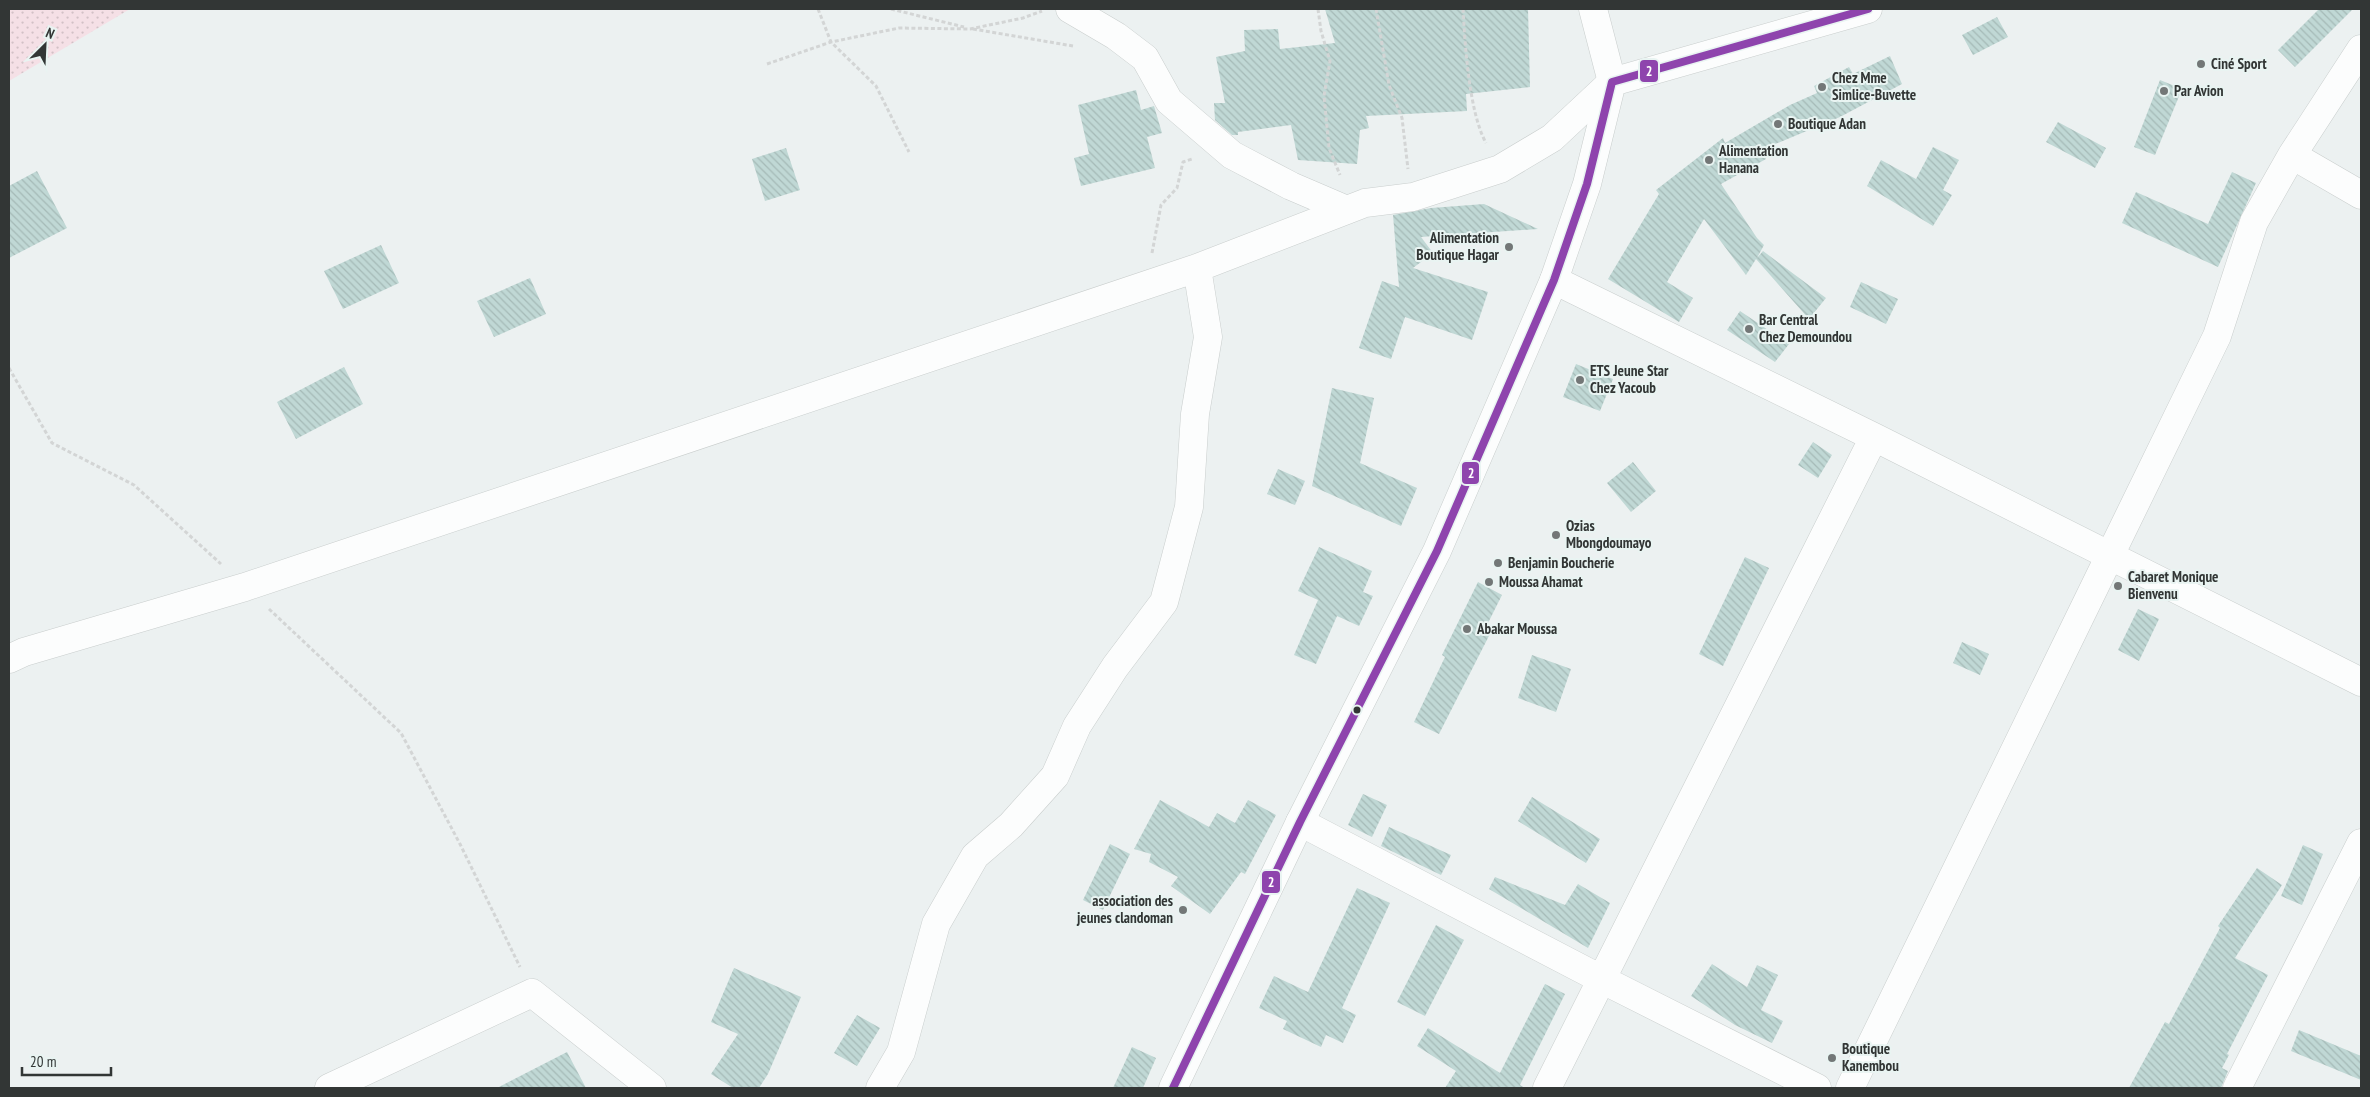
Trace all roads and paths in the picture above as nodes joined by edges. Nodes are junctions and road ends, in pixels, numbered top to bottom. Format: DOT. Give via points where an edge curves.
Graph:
graph roads {
  1 [pos="818,9"];
  2 [pos="892,9"];
  3 [pos="1048,9"];
  4 [pos="1070,9"];
  5 [pos="1318,9"];
  6 [pos="1376,9"];
  7 [pos="1463,9"];
  8 [pos="1593,9"];
  9 [pos="1868,9"];
  10 [pos="970,28"];
  11 [pos="831,42"];
  12 [pos="1077,47"];
  13 [pos="2361,49"];
  14 [pos="767,64"];
  15 [pos="1612,82"];
  16 [pos="909,152"];
  17 [pos="1232,154"];
  18 [pos="2292,155"];
  19 [pos="1500,168"];
  20 [pos="2361,195"];
  21 [pos="1412,197"];
  22 [pos="1356,206"];
  23 [pos="1197,268"];
  24 [pos="1554,280"];
  25 [pos="1148,284"];
  26 [pos="9,368"];
  27 [pos="1874,437"];
  28 [pos="2110,556"];
  29 [pos="245,587"];
  30 [pos="9,659"];
  31 [pos="2361,682"];
  32 [pos="1300,822"];
  33 [pos="2361,843"];
  34 [pos="1601,979"];
  35 [pos="532,993"];
  36 [pos="329,1088"];
  37 [pos="652,1088"];
  38 [pos="880,1088"];
  39 [pos="1173,1088"];
  40 [pos="1547,1088"];
  41 [pos="1817,1088"];
  42 [pos="1850,1088"];
  43 [pos="2237,1088"];
  1 -- 11 [label="path"];
  2 -- 10 [label="path"];
  3 -- 10 [label="path" via="1023,18"];
  4 -- 17 [label="street" via="1116,36 1145,58 1169,101"];
  5 -- 22 [label="path" via="1330,61 1324,96 1329,148"];
  6 -- 21 [label="path" via="1389,85 1402,118"];
  7 -- 19 [label="path" via="1475,106 1483,137"];
  8 -- 15 [label="street"];
  9 -- 15 [label="street"];
  10 -- 11 [label="path" via="899,28"];
  10 -- 12 [label="path"];
  11 -- 14 [label="path"];
  11 -- 16 [label="path" via="876,86"];
  13 -- 18 [label="street"];
  15 -- 19 [label="street" via="1552,138"];
  15 -- 24 [label="street" via="1587,184"];
  17 -- 22 [label="street" via="1291,186"];
  17 -- 25 [label="path" via="1205,154 1183,162 1177,188 1161,205"];
  18 -- 20 [label="street"];
  18 -- 28 [label="street" via="2254,222 2217,336"];
  19 -- 21 [label="street"];
  21 -- 22 [label="street"];
  22 -- 23 [label="street"];
  23 -- 25 [label="street"];
  23 -- 38 [label="street" via="1208,337 1195,414 1189,507 1164,602 1115,667 1077,726 1054,776 1012,825 975,856 936,924 901,1052"];
  24 -- 27 [label="street"];
  24 -- 32 [label="street" via="1437,551"];
  25 -- 29 [label="street"];
  26 -- 29 [label="path" via="52,443 134,485"];
  27 -- 28 [label="street"];
  27 -- 34 [label="street"];
  28 -- 31 [label="street"];
  28 -- 42 [label="street"];
  29 -- 30 [label="street"];
  29 -- 35 [label="path" via="401,733 460,844"];
  32 -- 34 [label="street"];
  32 -- 39 [label="street"];
  33 -- 43 [label="street"];
  34 -- 40 [label="street"];
  34 -- 41 [label="street"];
  35 -- 36 [label="street"];
  35 -- 37 [label="street"];
}
